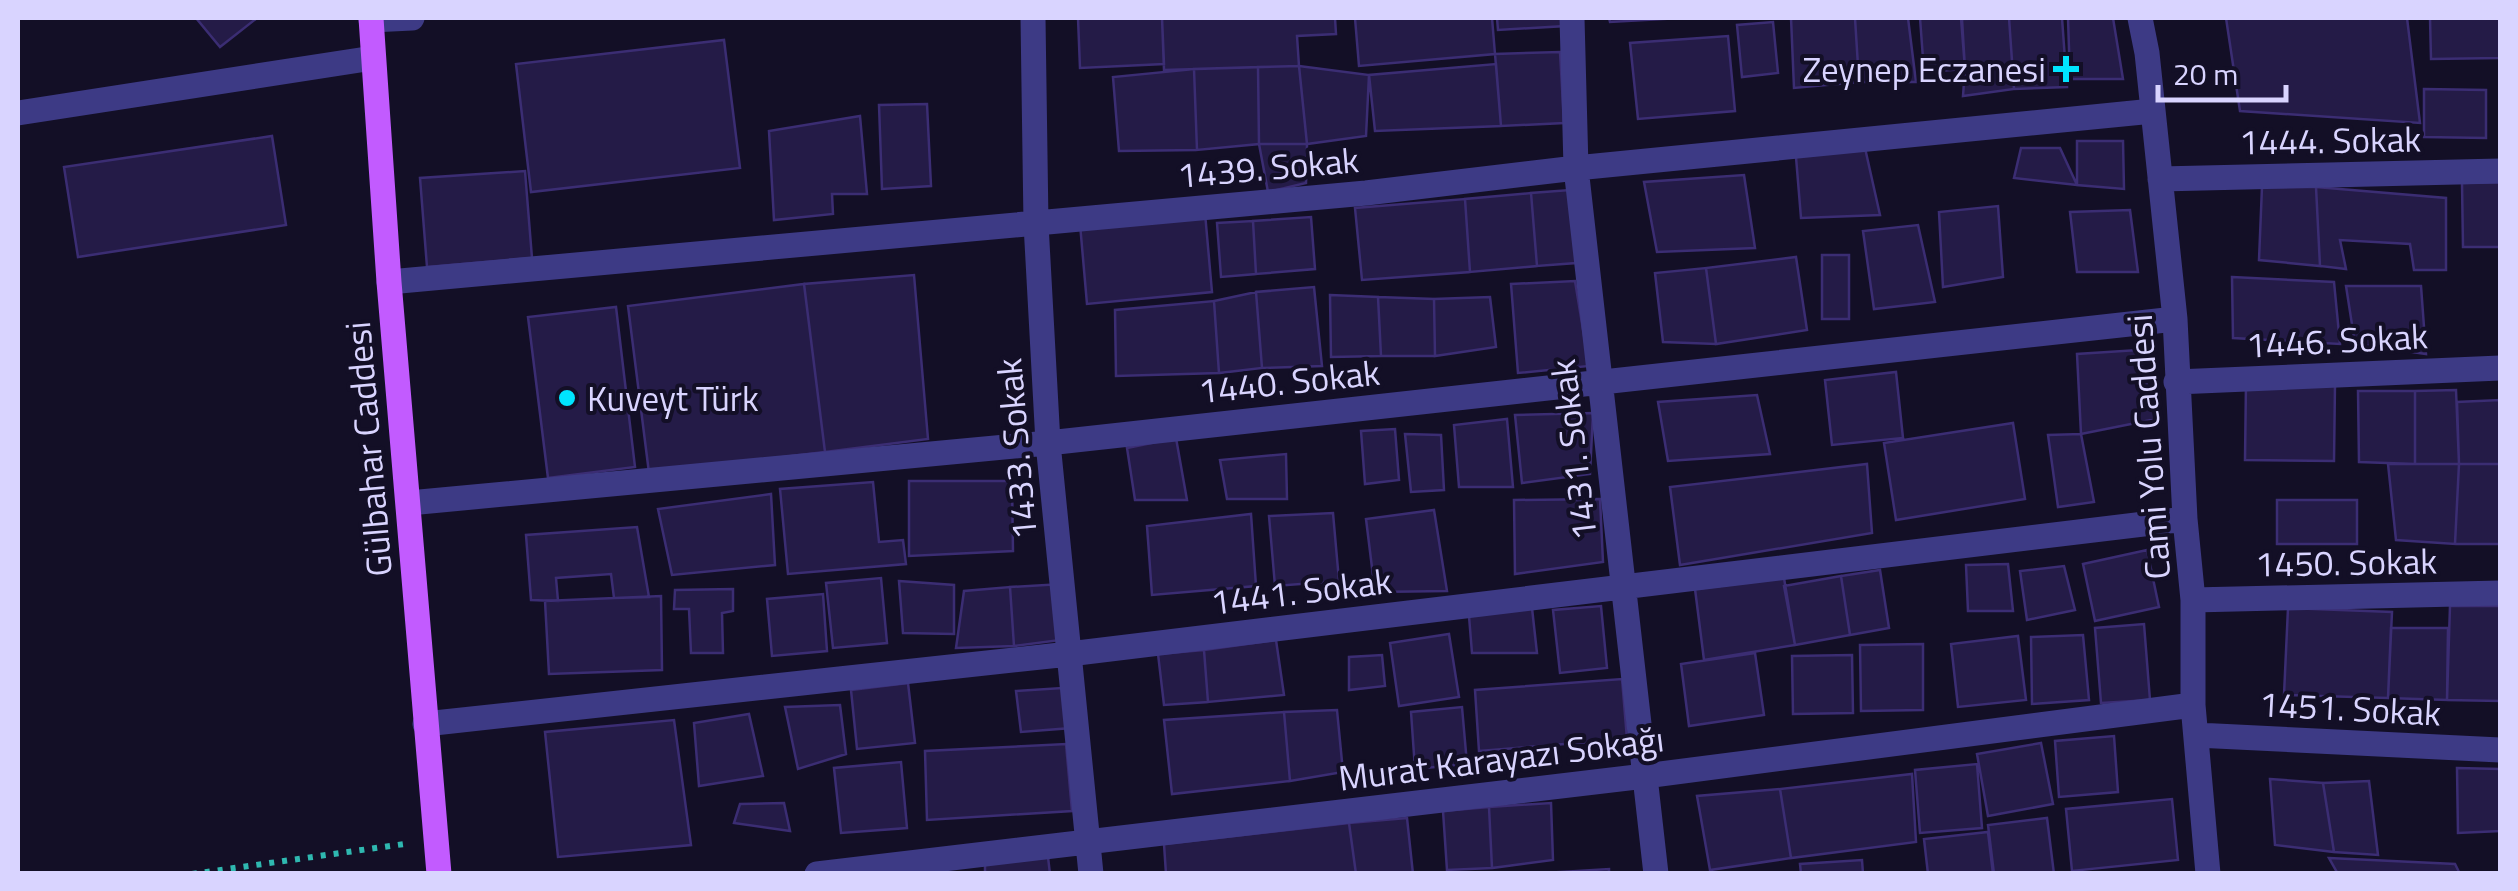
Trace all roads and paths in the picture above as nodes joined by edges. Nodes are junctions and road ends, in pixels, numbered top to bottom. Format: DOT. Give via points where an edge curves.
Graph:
graph roads {
  1 [pos="412,18"];
  2 [pos="1032,18"];
  3 [pos="1572,18"];
  4 [pos="2140,18"];
  5 [pos="371,19"];
  6 [pos="374,58"];
  7 [pos="2153,112"];
  8 [pos="18,113"];
  9 [pos="1576,168"];
  10 [pos="2500,171"];
  11 [pos="2160,179"];
  12 [pos="1036,224"];
  13 [pos="389,282"];
  14 [pos="2175,318"];
  15 [pos="2500,368"];
  16 [pos="1600,380"];
  17 [pos="2176,382"];
  18 [pos="1048,443"];
  19 [pos="409,503"];
  20 [pos="2185,519"];
  21 [pos="1624,588"];
  22 [pos="2500,594"];
  23 [pos="2193,600"];
  24 [pos="1070,654"];
  25 [pos="2193,704"];
  26 [pos="425,724"];
  27 [pos="2196,735"];
  28 [pos="2500,750"];
  29 [pos="1644,776"];
  30 [pos="436,840"];
  31 [pos="1088,841"];
  32 [pos="192,874"];
  33 [pos="439,874"];
  34 [pos="817,874"];
  35 [pos="1091,874"];
  36 [pos="1656,874"];
  37 [pos="2208,874"];
  1 -- 5 [label="street"];
  2 -- 12 [label="street, 1433. Sokak"];
  3 -- 9 [label="street, 1431. Sokak"];
  4 -- 7 [label="street, Cami Yolu Caddesi"];
  5 -- 6 [label="main road, Gülbahar Caddesi"];
  6 -- 8 [label="street"];
  6 -- 13 [label="main road, Gülbahar Caddesi"];
  7 -- 9 [label="street, 1439. Sokak"];
  7 -- 11 [label="street, Cami Yolu Caddesi"];
  9 -- 12 [label="street, 1439. Sokak"];
  9 -- 16 [label="street, 1431. Sokak"];
  10 -- 11 [label="street, 1444. Sokak"];
  11 -- 14 [label="street, Cami Yolu Caddesi"];
  12 -- 13 [label="street, 1439. Sokak"];
  12 -- 18 [label="street, 1433. Sokak"];
  13 -- 19 [label="main road, Gülbahar Caddesi"];
  14 -- 16 [label="street, 1440. Sokak"];
  14 -- 17 [label="street, Cami Yolu Caddesi"];
  15 -- 17 [label="street, 1446. Sokak"];
  16 -- 18 [label="street, 1440. Sokak"];
  16 -- 21 [label="street, 1431. Sokak"];
  17 -- 20 [label="street, Cami Yolu Caddesi"];
  18 -- 19 [label="street, 1440. Sokak"];
  18 -- 24 [label="street, 1433. Sokak"];
  19 -- 26 [label="main road, Gülbahar Caddesi"];
  20 -- 21 [label="street, 1441. Sokak"];
  20 -- 23 [label="street, Cami Yolu Caddesi"];
  21 -- 24 [label="street, 1441. Sokak"];
  21 -- 29 [label="street, 1431. Sokak"];
  22 -- 23 [label="street, 1450. Sokak"];
  23 -- 25 [label="street, Cami Yolu Caddesi"];
  24 -- 26 [label="street, 1441. Sokak"];
  24 -- 31 [label="street, 1433. Sokak"];
  25 -- 27 [label="street, Cami Yolu Caddesi"];
  25 -- 29 [label="street, Murat Karayazı Sokağı"];
  26 -- 30 [label="main road, Gülbahar Caddesi"];
  27 -- 28 [label="street, 1451. Sokak"];
  27 -- 37 [label="street, Cami Yolu Caddesi"];
  29 -- 31 [label="street, Murat Karayazı Sokağı"];
  29 -- 36 [label="street, 1431. Sokak"];
  30 -- 32 [label="path"];
  30 -- 33 [label="main road, Gülbahar Caddesi"];
  31 -- 34 [label="street, Murat Karayazı Sokağı"];
  31 -- 35 [label="street, 1433. Sokak"];
}
